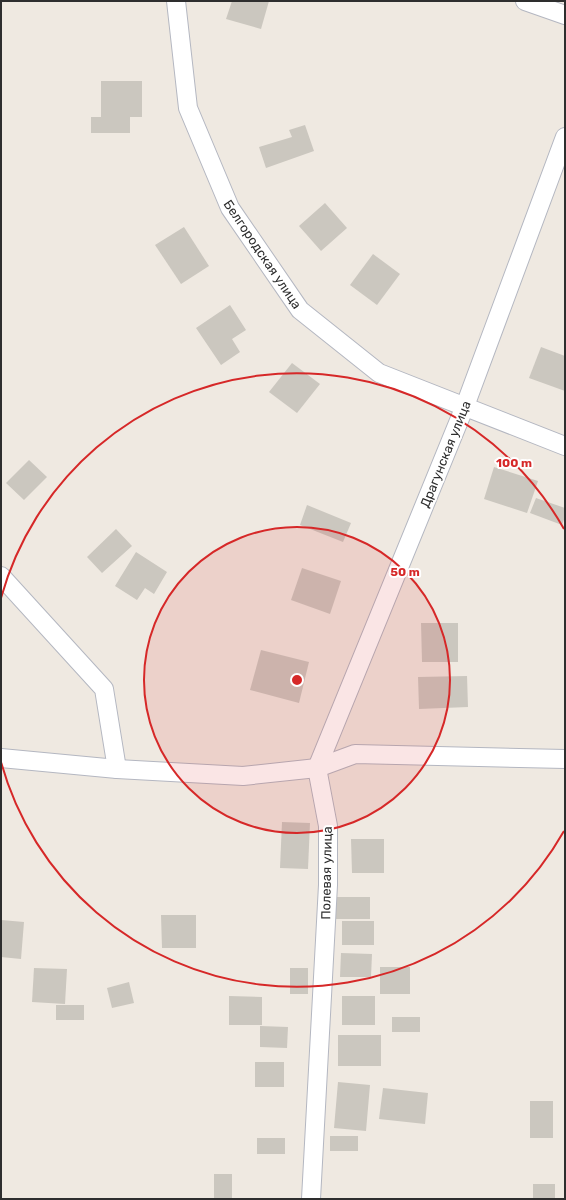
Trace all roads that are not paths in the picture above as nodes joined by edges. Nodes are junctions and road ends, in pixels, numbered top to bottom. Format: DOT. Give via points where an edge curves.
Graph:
graph roads {
  1 [pos="176,1"];
  2 [pos="525,1"];
  3 [pos="565,15"];
  4 [pos="565,137"];
  5 [pos="465,406"];
  6 [pos="565,446"];
  7 [pos="1,576"];
  8 [pos="1,758"];
  9 [pos="565,759"];
  10 [pos="317,768"];
  11 [pos="117,769"];
  12 [pos="311,1199"];
  1 -- 5 [label="street, Белгородская улица" via="188,108 230,208 300,310 379,373"];
  2 -- 3 [label="street"];
  4 -- 5 [label="street, Драгунская улица"];
  5 -- 6 [label="street, Белгородская улица"];
  5 -- 10 [label="street, Драгунская улица"];
  7 -- 11 [label="street" via="104,689"];
  8 -- 11 [label="street"];
  9 -- 10 [label="street" via="355,754"];
  10 -- 11 [label="street" via="243,776"];
  10 -- 12 [label="street, Полевая улица" via="328,826 328,885"];
}
